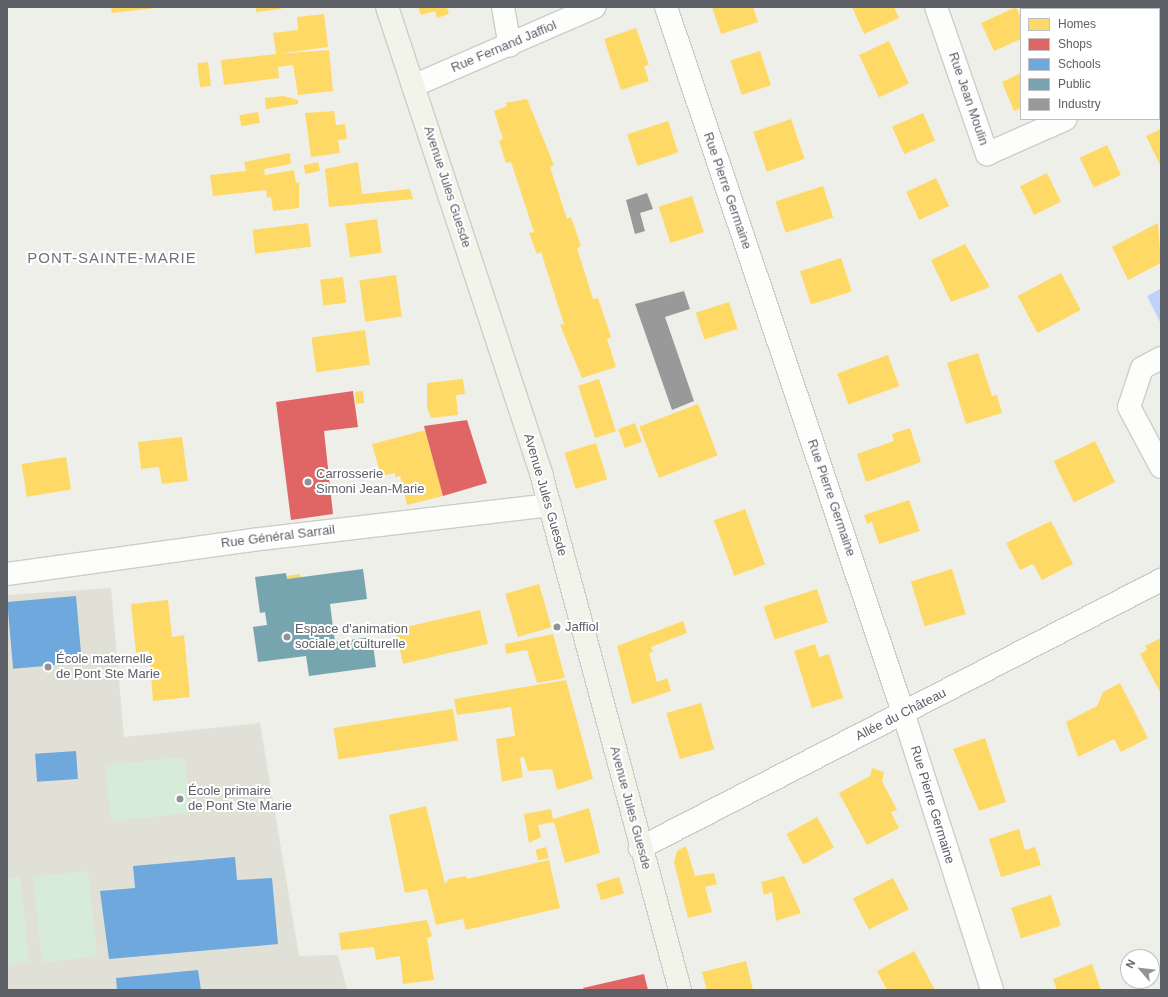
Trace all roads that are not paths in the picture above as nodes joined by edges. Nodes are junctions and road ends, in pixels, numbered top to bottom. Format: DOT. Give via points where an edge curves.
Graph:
graph roads {
  1 [pos="387,7"];
  2 [pos="503,7"];
  3 [pos="595,7"];
  4 [pos="666,7"];
  5 [pos="936,7"];
  6 [pos="510,45"];
  7 [pos="413,86"];
  8 [pos="1064,120"];
  9 [pos="1161,358"];
  10 [pos="1161,467"];
  11 [pos="550,505"];
  12 [pos="7,574"];
  13 [pos="1161,580"];
  14 [pos="903,714"];
  15 [pos="640,848"];
  16 [pos="680,990"];
  17 [pos="992,990"];
  1 -- 7 [label="main road, Avenue Jules Guesde"];
  2 -- 6 [label="street"];
  3 -- 6 [label="street, Rue Fernand Jaffiol"];
  4 -- 14 [label="street, Rue Pierre Germaine"];
  5 -- 8 [label="street, Rue Jean Moulin" via="987,154"];
  6 -- 7 [label="street, Rue Fernand Jaffiol"];
  7 -- 11 [label="main road, Avenue Jules Guesde"];
  9 -- 10 [label="street" via="1142,368 1129,407"];
  11 -- 12 [label="street, Rue Général Sarrail" via="252,540"];
  11 -- 15 [label="main road, Avenue Jules Guesde"];
  13 -- 14 [label="street, Allée du Château"];
  14 -- 15 [label="street, Allée du Château"];
  14 -- 17 [label="street, Rue Pierre Germaine"];
  15 -- 16 [label="main road, Avenue Jules Guesde"];
}
